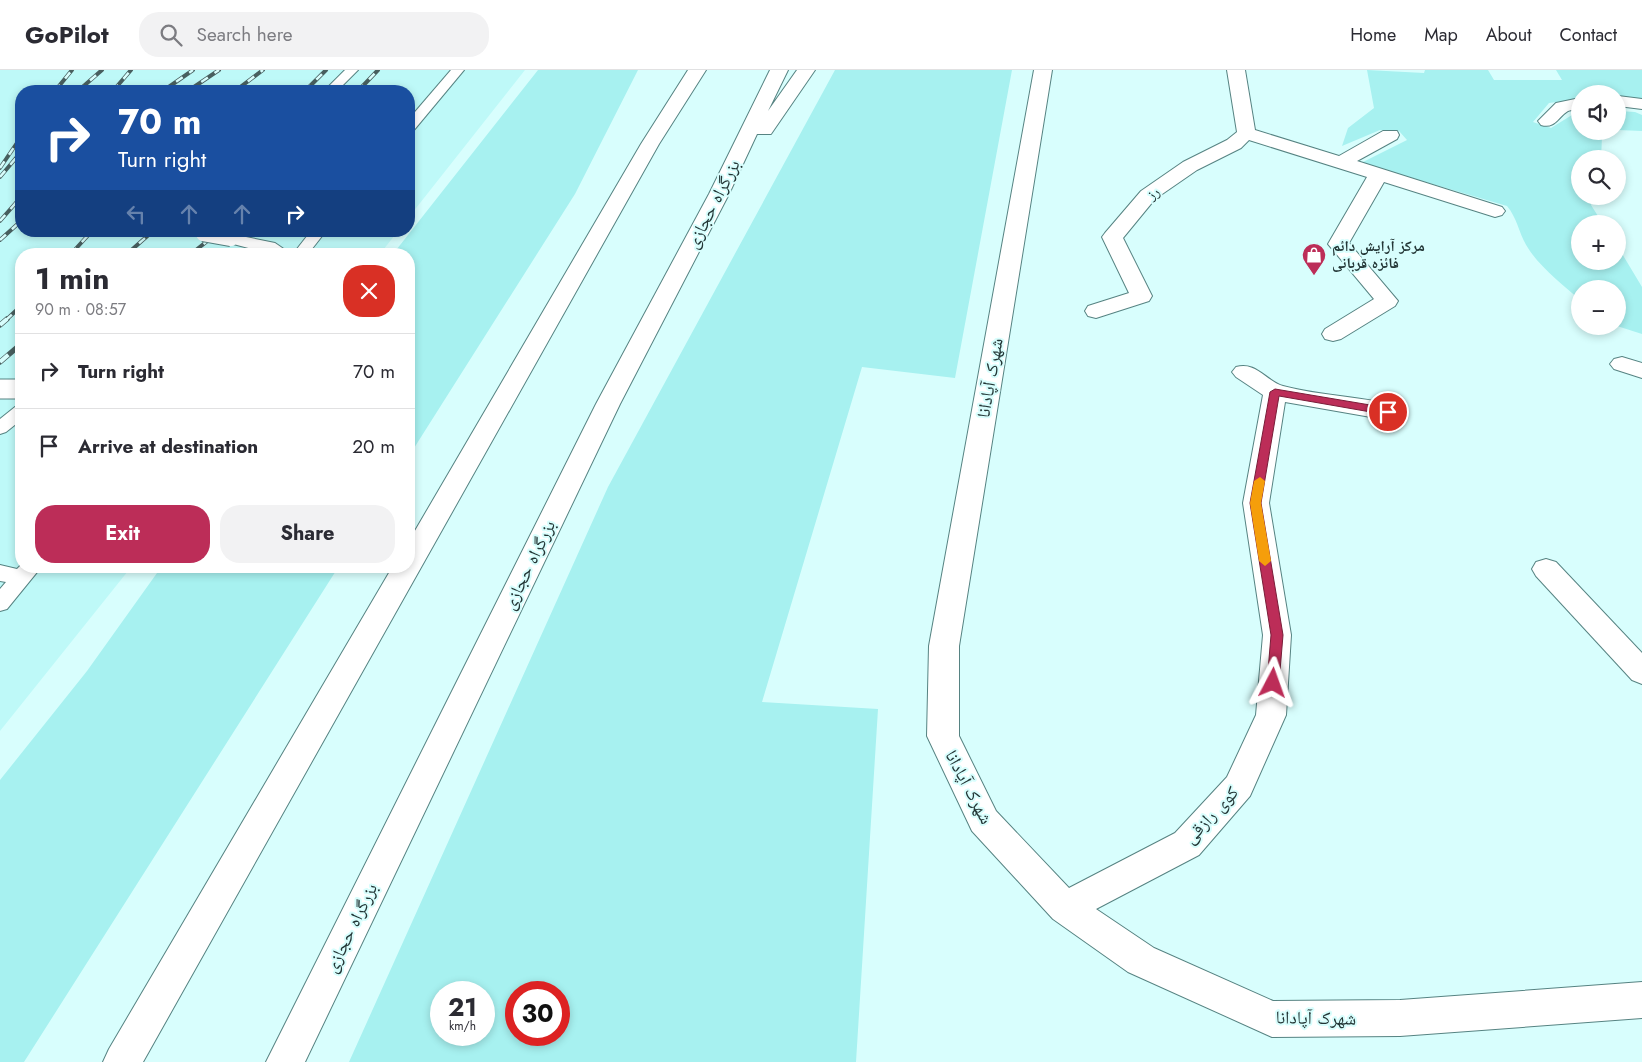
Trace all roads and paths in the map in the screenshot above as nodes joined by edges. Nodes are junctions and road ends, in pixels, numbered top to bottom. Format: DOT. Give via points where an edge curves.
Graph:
graph roads {
  1 [pos="352,70"];
  2 [pos="458,70"];
  3 [pos="680,70"];
  4 [pos="697,70"];
  5 [pos="779,70"];
  6 [pos="806,70"];
  7 [pos="1043,70"];
  8 [pos="1236,70"];
  9 [pos="336,85"];
  10 [pos="1626,102"];
  11 [pos="1642,104"];
  12 [pos="1571,106"];
  13 [pos="415,120"];
  14 [pos="1548,121"];
  15 [pos="1246,133"];
  16 [pos="1390,135"];
  17 [pos="650,144"];
  18 [pos="1340,162"];
  19 [pos="1378,175"];
  20 [pos="719,194"];
  21 [pos="1495,211"];
  22 [pos="222,237"];
  23 [pos="314,237"];
  24 [pos="274,248"];
  25 [pos="305,248"];
  26 [pos="1096,311"];
  27 [pos="1333,334"];
  28 [pos="1244,372"];
  29 [pos="0,389"];
  30 [pos="15,390"];
  31 [pos="1275,392"];
  32 [pos="1388,412"];
  33 [pos="15,416"];
  34 [pos="0,428"];
  35 [pos="415,553"];
  36 [pos="1546,569"];
  37 [pos="15,572"];
  38 [pos="0,573"];
  39 [pos="26,573"];
  40 [pos="403,573"];
  41 [pos="0,603"];
  42 [pos="1642,672"];
  43 [pos="1064,908"];
  44 [pos="1642,1000"];
  45 [pos="122,1062"];
  46 [pos="284,1062"];
  1 -- 9 [label="lane"];
  2 -- 13 [label="lane"];
  3 -- 17 [label="main road"];
  4 -- 17 [label="main road"];
  5 -- 20 [label="main road, بزرگراه حجازی"];
  6 -- 20 [label="main road"];
  7 -- 43 [label="main road, شهرک آپادانا" via="944,646 943,736 984,820"];
  8 -- 15 [label="main road"];
  10 -- 11 [label="main road"];
  12 -- 14 [label="main road" via="1562,108"];
  15 -- 18 [label="main road"];
  15 -- 26 [label="main road, رز" via="1234,144 1190,166 1148,195 1112,237 1141,296"];
  16 -- 18 [label="main road"];
  17 -- 35 [label="main road"];
  18 -- 19 [label="main road"];
  19 -- 21 [label="main road"];
  19 -- 27 [label="main road" via="1338,244 1387,300"];
  20 -- 46 [label="main road, بزرگراه حجازی" via="608,404"];
  22 -- 24 [label="lane, bridge"];
  23 -- 25 [label="lane"];
  28 -- 31 [label="main road"];
  29 -- 30 [label="lane, bridge"];
  31 -- 32 [label="main road"];
  31 -- 43 [label="main road, کوی رازقی" via="1256,503 1277,635 1271,715 1239,786 1187,844"];
  33 -- 34 [label="lane"];
  36 -- 42 [label="main road"];
  37 -- 38 [label="lane"];
  39 -- 41 [label="lane"];
  40 -- 45 [label="main road"];
  43 -- 44 [label="main road, شهرک آپادانا" via="1141,960 1272,1019 1400,1018"];
}
